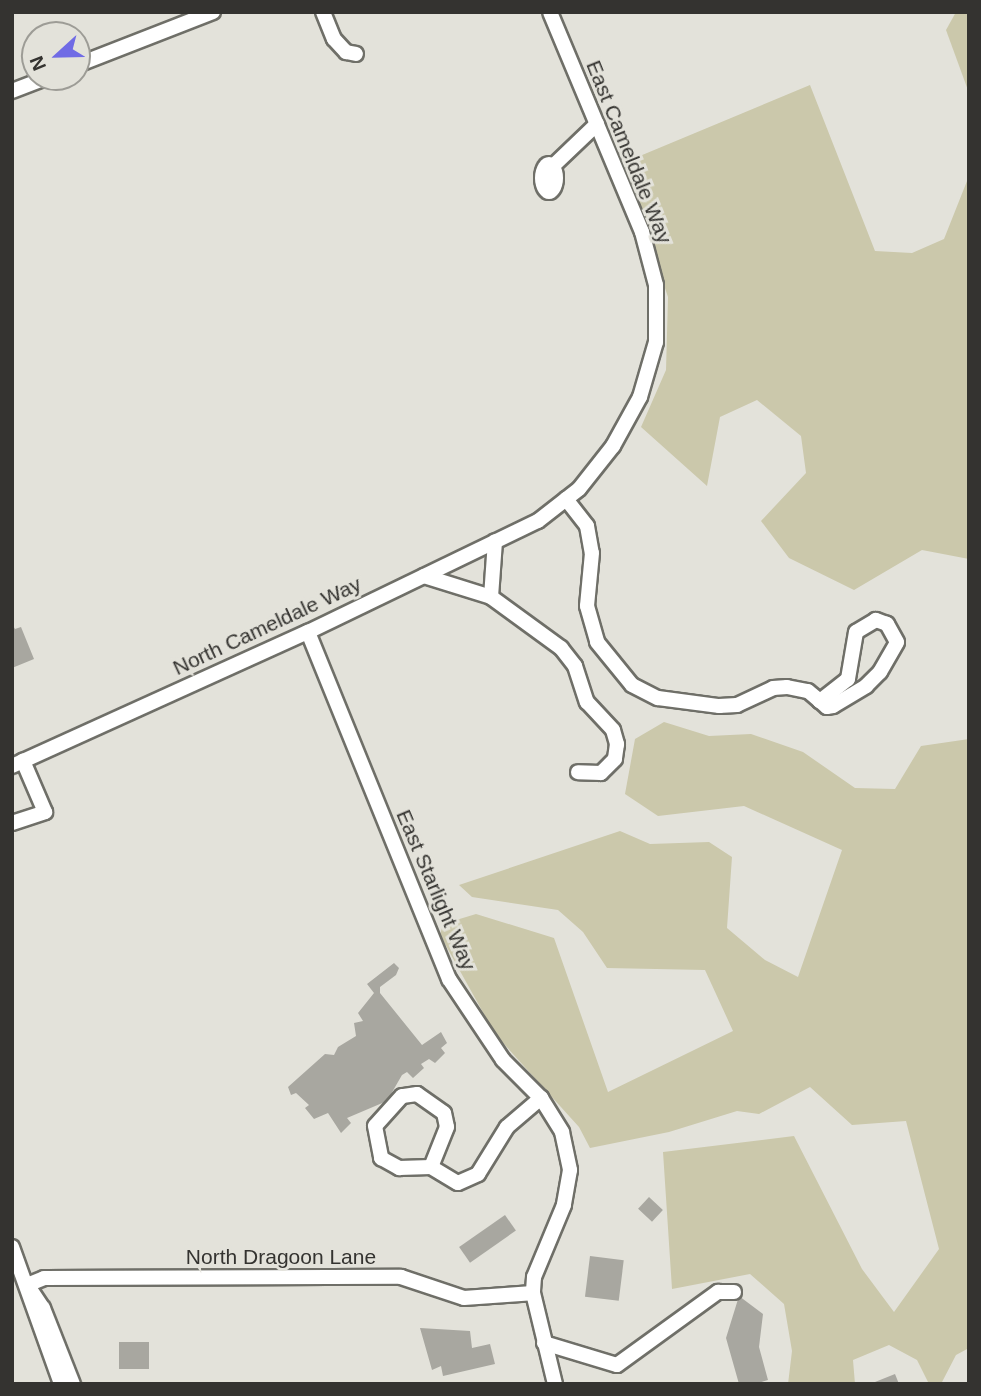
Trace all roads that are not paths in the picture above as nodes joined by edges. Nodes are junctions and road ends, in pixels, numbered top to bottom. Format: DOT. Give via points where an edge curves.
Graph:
graph roads {
  1 [pos="212,12"];
  2 [pos="323,12"];
  3 [pos="550,12"];
  4 [pos="356,54"];
  5 [pos="91,60"];
  6 [pos="597,124"];
  7 [pos="553,166"];
  8 [pos="566,499"];
  9 [pos="538,520"];
  10 [pos="495,541"];
  11 [pos="424,576"];
  12 [pos="491,597"];
  13 [pos="308,632"];
  14 [pos="820,701"];
  15 [pos="17,763"];
  16 [pos="578,772"];
  17 [pos="12,823"];
  18 [pos="541,1098"];
  19 [pos="431,1167"];
  20 [pos="12,1247"];
  21 [pos="27,1284"];
  22 [pos="734,1292"];
  23 [pos="533,1293"];
  24 [pos="544,1343"];
  25 [pos="61,1384"];
  26 [pos="74,1384"];
  27 [pos="555,1384"];
  1 -- 5 [label="street"];
  2 -- 4 [label="street" via="334,39 346,52"];
  3 -- 6 [label="street, East Cameldale Way"];
  6 -- 7 [label="street"];
  6 -- 8 [label="street, East Cameldale Way" via="642,232 656,285 656,342 640,397 612,446"];
  8 -- 9 [label="street, East Cameldale Way"];
  8 -- 14 [label="street" via="587,526 592,553 587,606 597,642 632,685 658,698 719,706 737,705 773,688 787,687 808,691"];
  9 -- 10 [label="street, North Cameldale Way"];
  10 -- 11 [label="street, North Cameldale Way"];
  10 -- 12 [label="street"];
  11 -- 12 [label="street"];
  11 -- 13 [label="street, North Cameldale Way"];
  12 -- 16 [label="street" via="561,648 575,666 587,702 613,730 615,760 601,772"];
  13 -- 15 [label="street, North Cameldale Way"];
  13 -- 18 [label="street, East Starlight Way" via="449,979 503,1060"];
  14 -- 14 [label="street" via="827,706 841,704 880,671 897,642 887,624 876,620 856,632 848,679"];
  15 -- 17 [label="street" via="45,812"];
  18 -- 19 [label="street" via="508,1127 483,1168 470,1179 449,1180"];
  18 -- 23 [label="street, East Starlight Way" via="562,1132 570,1170 560,1221 534,1278"];
  19 -- 19 [label="street" via="391,1165 376,1149 375,1126 402,1096 417,1094 444,1113 447,1127"];
  20 -- 21 [label="street"];
  21 -- 23 [label="street, North Dragoon Lane" via="44,1278 401,1277 464,1298"];
  21 -- 25 [label="street" via="32,1313"];
  21 -- 26 [label="street" via="43,1308"];
  22 -- 24 [label="street" via="718,1292 617,1365"];
  23 -- 24 [label="street, East Starlight Way"];
  24 -- 27 [label="street, East Starlight Way"];
}
